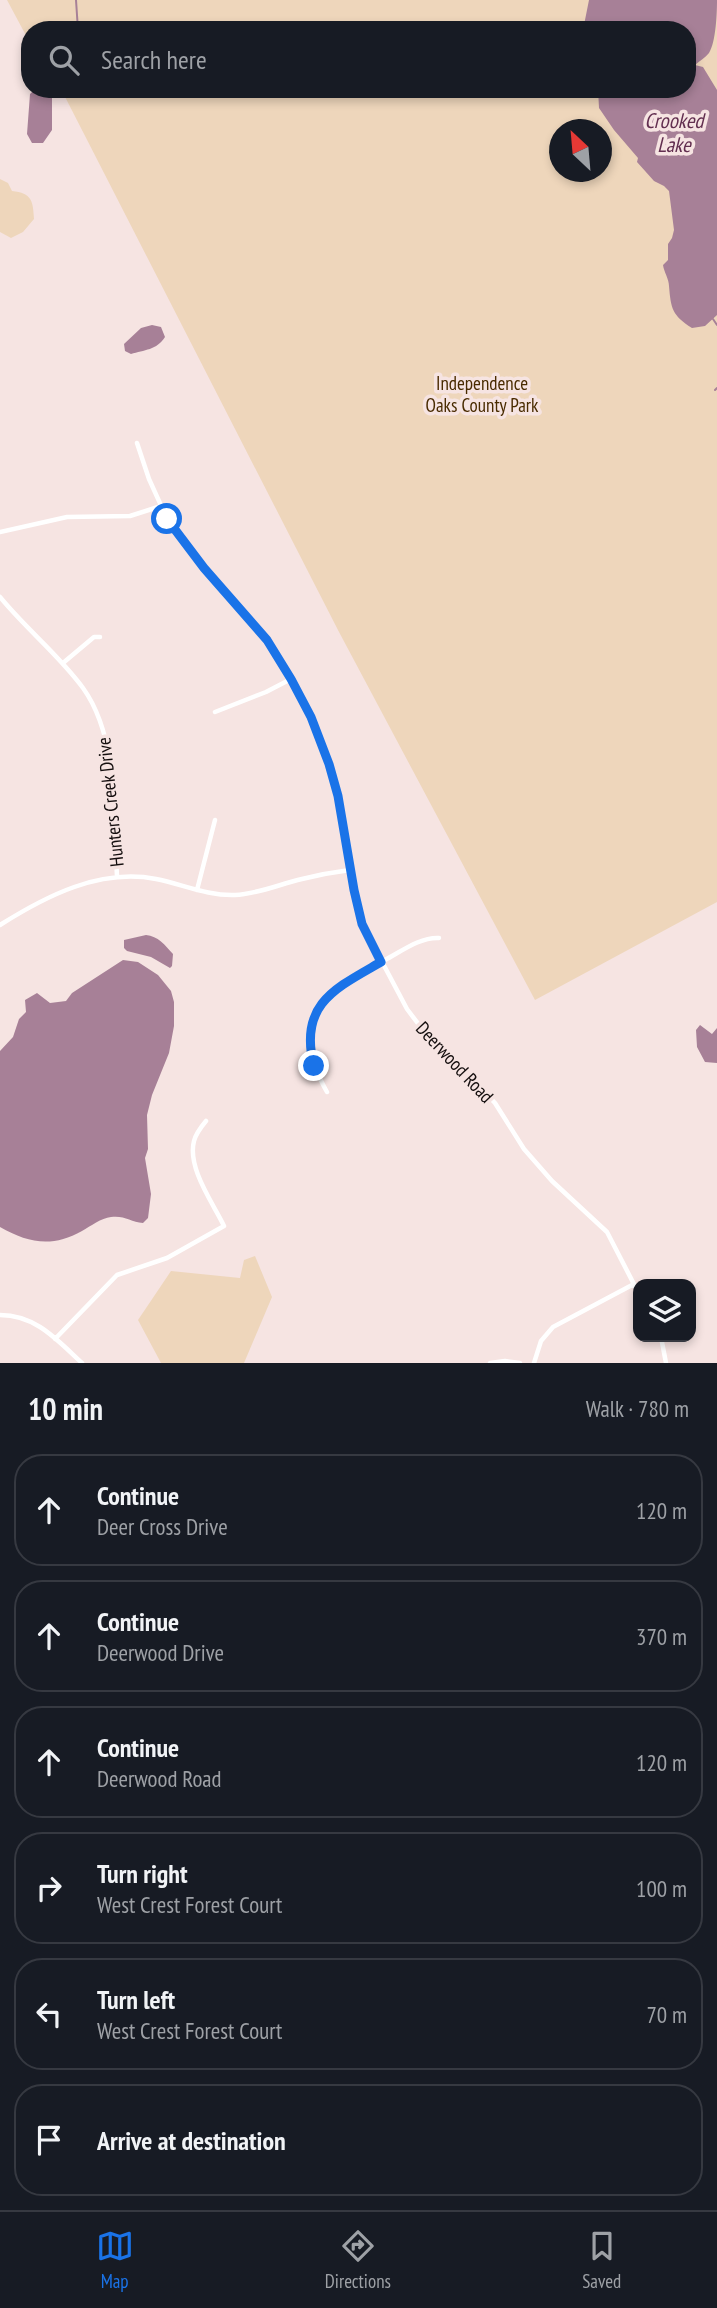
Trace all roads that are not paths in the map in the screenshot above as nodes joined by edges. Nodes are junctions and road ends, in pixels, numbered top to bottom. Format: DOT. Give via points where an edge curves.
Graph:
graph roads {
  1 [pos="137,443"];
  2 [pos="161,506"];
  3 [pos="0,532"];
  4 [pos="0,597"];
  5 [pos="100,637"];
  6 [pos="63,663"];
  7 [pos="291,679"];
  8 [pos="215,712"];
  9 [pos="215,820"];
  10 [pos="350,870"];
  11 [pos="117,877"];
  12 [pos="197,890"];
  13 [pos="0,925"];
  14 [pos="439,938"];
  15 [pos="381,962"];
  16 [pos="327,1092"];
  17 [pos="206,1121"];
  18 [pos="633,1282"];
  19 [pos="633,1285"];
  20 [pos="0,1315"];
  21 [pos="55,1339"];
  22 [pos="661,1342"];
  23 [pos="82,1363"];
  24 [pos="491,1363"];
  25 [pos="520,1363"];
  26 [pos="534,1363"];
  27 [pos="666,1363"];
  1 -- 2 [label="street"];
  2 -- 3 [label="street" via="130,516 67,517"];
  2 -- 7 [label="street, Deerwood Road" via="169,523 267,640"];
  4 -- 6 [label="street, Hunters Creek Drive"];
  5 -- 6 [label="street"];
  6 -- 11 [label="street, Hunters Creek Drive" via="85,690 104,731"];
  7 -- 8 [label="street"];
  7 -- 10 [label="street, Deerwood Road" via="329,764"];
  9 -- 12 [label="street"];
  10 -- 12 [label="street" via="246,894"];
  10 -- 15 [label="street, Deerwood Road" via="362,924"];
  11 -- 12 [label="street" via="155,879"];
  11 -- 13 [label="street" via="67,889"];
  14 -- 15 [label="street" via="424,940"];
  15 -- 16 [label="street" via="333,990 313,1021 311,1055"];
  15 -- 18 [label="street, Deerwood Road" via="424,1033 495,1103 524,1149 552,1181 607,1231"];
  17 -- 21 [label="street" via="194,1140 195,1164 224,1226 167,1258 117,1275"];
  19 -- 26 [label="street" via="552,1327 541,1341"];
  20 -- 21 [label="street" via="35,1322"];
  21 -- 23 [label="street"];
  22 -- 27 [label="street"];
  24 -- 25 [label="street"];
}
